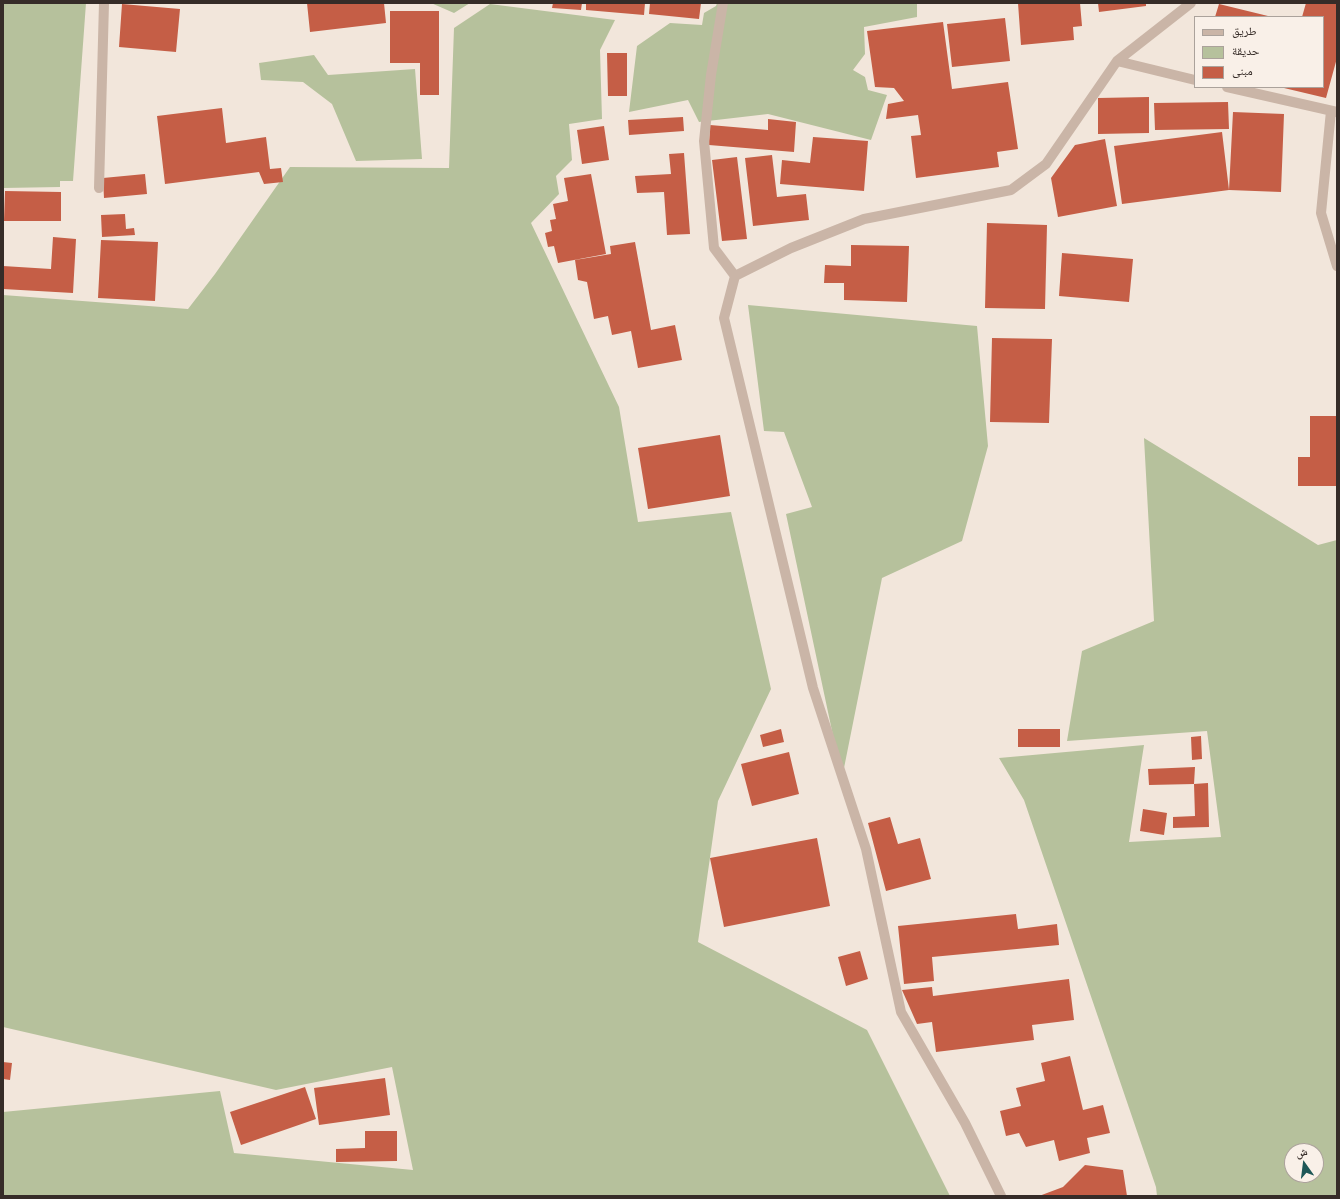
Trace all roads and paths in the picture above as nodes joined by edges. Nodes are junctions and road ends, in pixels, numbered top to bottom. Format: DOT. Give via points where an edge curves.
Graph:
graph roads {
  1 [pos="104,3"];
  2 [pos="724,3"];
  3 [pos="1191,3"];
  4 [pos="1117,61"];
  5 [pos="1194,80"];
  6 [pos="1231,88"];
  7 [pos="1334,112"];
  8 [pos="99,188"];
  9 [pos="1337,266"];
  10 [pos="735,276"];
  11 [pos="1001,1196"];
  1 -- 8 [label="street"];
  2 -- 10 [label="street" via="711,75 704,141 714,248"];
  3 -- 4 [label="street"];
  4 -- 5 [label="street"];
  4 -- 10 [label="street" via="1046,164 1011,190 864,219 791,248"];
  6 -- 7 [label="street"];
  7 -- 9 [label="street" via="1321,213"];
  10 -- 11 [label="street" via="724,318 813,688 866,849 901,1012 964,1123"];
}
